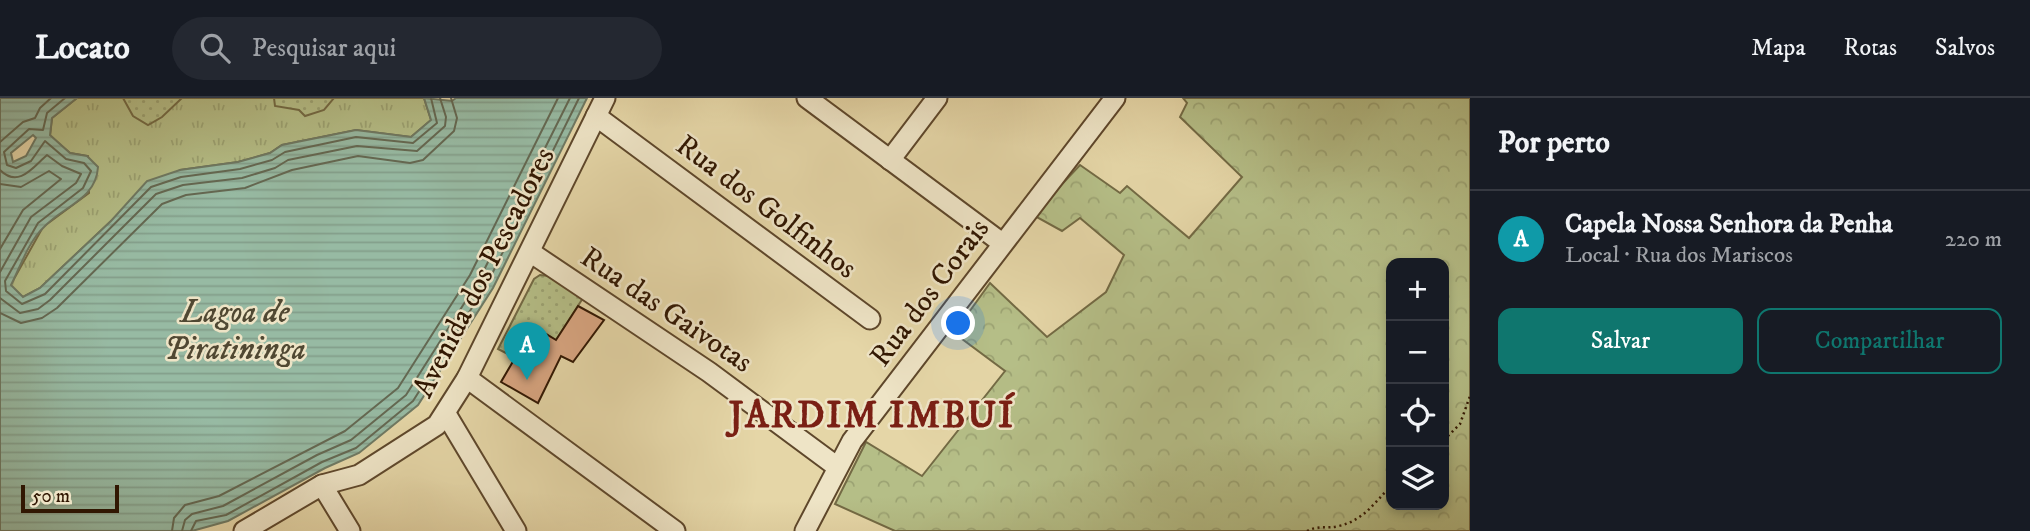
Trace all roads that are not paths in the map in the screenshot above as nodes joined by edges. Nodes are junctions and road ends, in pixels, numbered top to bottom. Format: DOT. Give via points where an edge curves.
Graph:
graph roads {
  1 [pos="807,98"];
  2 [pos="937,98"];
  3 [pos="1115,98"];
  4 [pos="600,107"];
  5 [pos="890,160"];
  6 [pos="1002,243"];
  7 [pos="530,252"];
  8 [pos="870,319"];
  9 [pos="467,378"];
  10 [pos="446,414"];
  11 [pos="836,466"];
  12 [pos="322,485"];
  13 [pos="244,531"];
  14 [pos="350,531"];
  15 [pos="516,531"];
  16 [pos="675,531"];
  17 [pos="805,531"];
  1 -- 5 [label="street"];
  2 -- 5 [label="street"];
  3 -- 6 [label="street, Rua dos Corais"];
  4 -- 7 [label="street, Avenida dos Pescadores"];
  4 -- 8 [label="street, Rua dos Golfinhos"];
  5 -- 6 [label="street"];
  6 -- 11 [label="street, Rua dos Corais"];
  7 -- 9 [label="street, Avenida dos Pescadores"];
  7 -- 11 [label="street, Rua das Gaivotas" via="709,372"];
  9 -- 10 [label="street, Avenida dos Pescadores"];
  9 -- 16 [label="street"];
  10 -- 12 [label="street, Avenida dos Pescadores" via="424,436 359,475"];
  10 -- 15 [label="street"];
  11 -- 17 [label="street, Rua dos Corais"];
  12 -- 13 [label="street, Avenida dos Pescadores"];
  12 -- 14 [label="street"];
}
